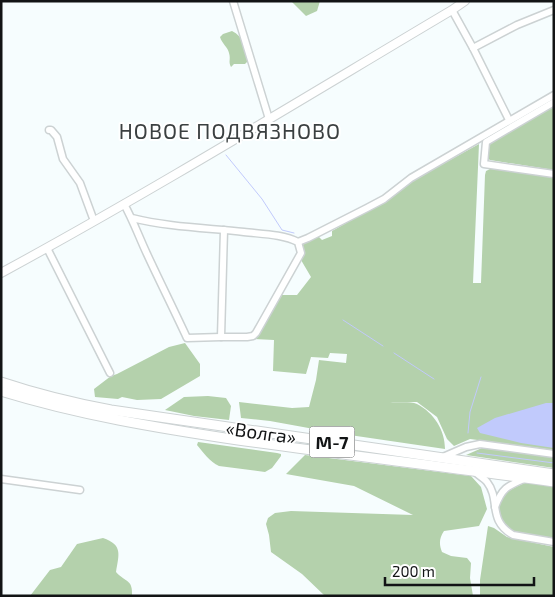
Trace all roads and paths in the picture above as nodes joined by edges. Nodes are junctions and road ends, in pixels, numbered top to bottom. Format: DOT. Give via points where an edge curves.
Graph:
graph roads {
  1 [pos="233,1"];
  2 [pos="465,1"];
  3 [pos="452,10"];
  4 [pos="554,10"];
  5 [pos="474,48"];
  6 [pos="554,95"];
  7 [pos="554,102"];
  8 [pos="269,118"];
  9 [pos="509,120"];
  10 [pos="49,130"];
  11 [pos="554,174"];
  12 [pos="124,204"];
  13 [pos="132,218"];
  14 [pos="94,221"];
  15 [pos="224,230"];
  16 [pos="298,242"];
  17 [pos="47,248"];
  18 [pos="1,273"];
  19 [pos="221,337"];
  20 [pos="110,373"];
  21 [pos="1,382"];
  22 [pos="1,391"];
  23 [pos="1,396"];
  24 [pos="32,400"];
  25 [pos="554,454"];
  26 [pos="443,457"];
  27 [pos="474,472"];
  28 [pos="554,474"];
  29 [pos="527,478"];
  30 [pos="1,479"];
  31 [pos="554,482"];
  32 [pos="80,490"];
  33 [pos="495,508"];
  34 [pos="554,542"];
  1 -- 8 [label="street"];
  2 -- 3 [label="main road"];
  3 -- 5 [label="street"];
  3 -- 8 [label="main road"];
  4 -- 5 [label="street"];
  5 -- 9 [label="street"];
  6 -- 9 [label="street"];
  7 -- 11 [label="street" via="486,142 484,164"];
  8 -- 12 [label="main road"];
  9 -- 16 [label="street" via="412,178 384,199"];
  10 -- 14 [label="street" via="57,137 63,159 80,183"];
  12 -- 13 [label="street"];
  12 -- 14 [label="main road"];
  13 -- 15 [label="street"];
  13 -- 19 [label="street" via="187,338"];
  14 -- 17 [label="main road"];
  15 -- 16 [label="street" via="289,238"];
  15 -- 19 [label="street"];
  16 -- 19 [label="street" via="301,253 256,333 247,338"];
  17 -- 18 [label="main road"];
  17 -- 20 [label="street"];
  21 -- 26 [label="highway, «Волга» / М-7" via="111,410"];
  22 -- 24 [label="highway, «Волга» / М-7"];
  23 -- 24 [label="main road"];
  24 -- 27 [label="highway, «Волга» / М-7" via="178,431"];
  25 -- 26 [label="street" via="480,444"];
  26 -- 28 [label="highway, «Волга» / М-7"];
  27 -- 29 [label="highway, «Волга» / М-7"];
  27 -- 33 [label="street" via="487,482"];
  29 -- 31 [label="highway, «Волга» / М-7"];
  29 -- 33 [label="street" via="510,485 500,494"];
  30 -- 32 [label="street"];
  33 -- 34 [label="street" via="499,523 513,535"];
}
